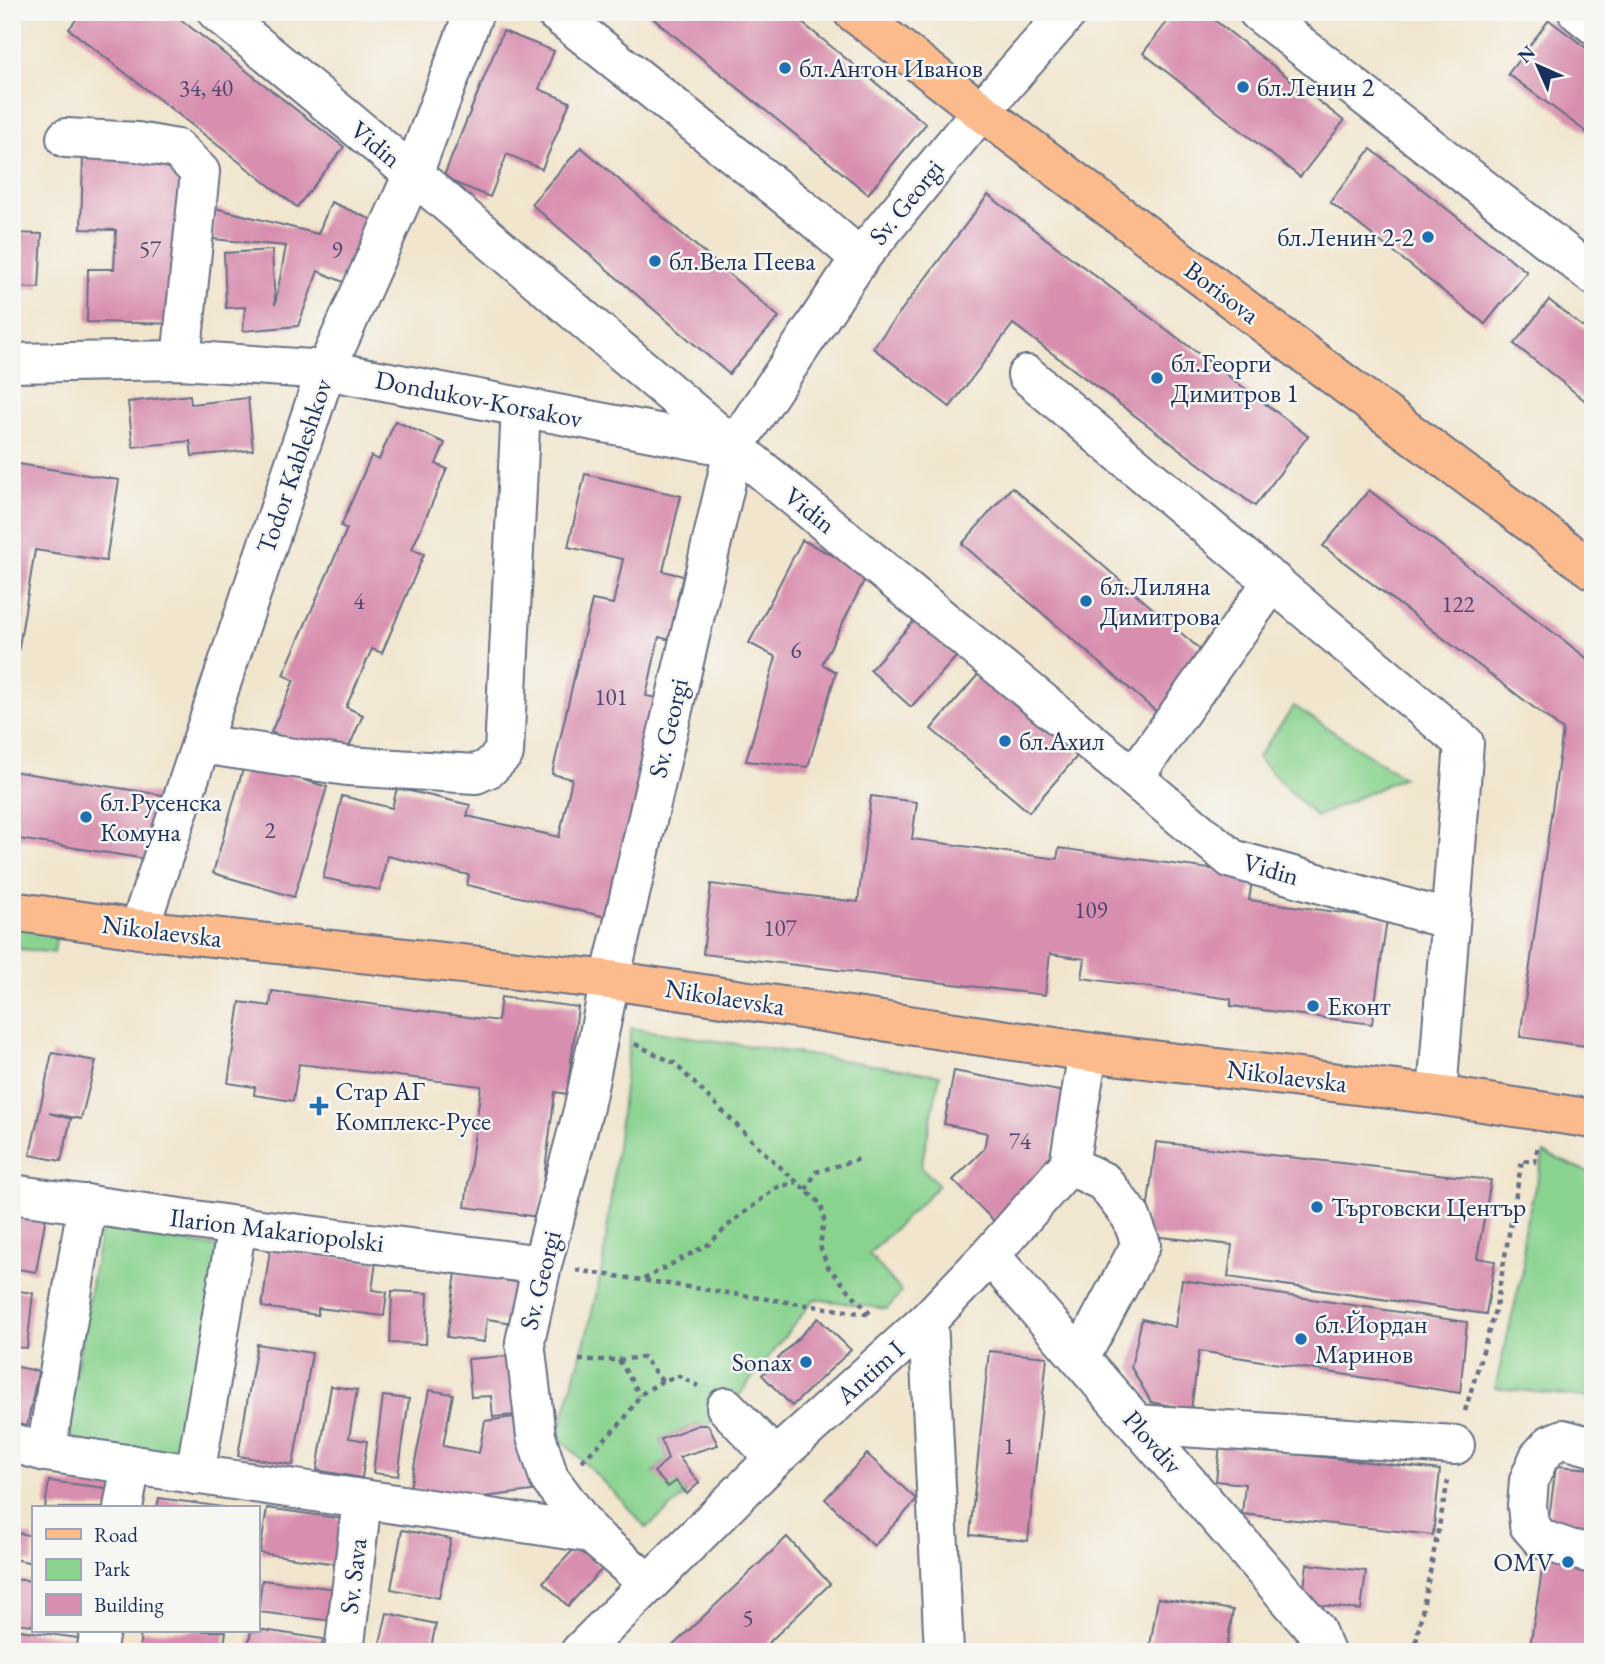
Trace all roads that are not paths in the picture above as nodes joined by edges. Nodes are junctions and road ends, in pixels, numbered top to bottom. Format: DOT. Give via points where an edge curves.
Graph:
graph roads {
  1 [pos="216,12"];
  2 [pos="474,12"];
  3 [pos="555,12"];
  4 [pos="853,12"];
  5 [pos="1068,12"];
  6 [pos="1258,12"];
  7 [pos="1578,12"];
  8 [pos="1593,24"];
  9 [pos="981,111"];
  10 [pos="66,138"];
  11 [pos="412,174"];
  12 [pos="860,258"];
  13 [pos="1593,275"];
  14 [pos="181,359"];
  15 [pos="12,363"];
  16 [pos="326,370"];
  17 [pos="1027,374"];
  18 [pos="521,407"];
  19 [pos="734,447"];
  20 [pos="1593,570"];
  21 [pos="1273,581"];
  22 [pos="201,744"];
  23 [pos="1134,777"];
  24 [pos="12,911"];
  25 [pos="1450,920"];
  26 [pos="139,929"];
  27 [pos="610,980"];
  28 [pos="1088,1052"];
  29 [pos="1437,1095"];
  30 [pos="1573,1114"];
  31 [pos="1069,1165"];
  32 [pos="12,1194"];
  33 [pos="87,1204"];
  34 [pos="237,1226"];
  35 [pos="990,1255"];
  36 [pos="542,1265"];
  37 [pos="928,1320"];
  38 [pos="1080,1359"];
  39 [pos="726,1408"];
  40 [pos="1137,1424"];
  41 [pos="1455,1445"];
  42 [pos="1593,1447"];
  43 [pos="29,1448"];
  44 [pos="775,1458"];
  45 [pos="131,1464"];
  46 [pos="195,1475"];
  47 [pos="549,1478"];
  48 [pos="362,1500"];
  49 [pos="123,1506"];
  50 [pos="538,1526"];
  51 [pos="590,1533"];
  52 [pos="1593,1554"];
  53 [pos="649,1584"];
  54 [pos="100,1632"];
  55 [pos="1320,1640"];
  56 [pos="96,1652"];
  57 [pos="344,1652"];
  58 [pos="580,1652"];
  59 [pos="944,1652"];
  1 -- 11 [label="street, Vidin"];
  2 -- 11 [label="street, Todor Kableshkov"];
  3 -- 12 [label="street"];
  4 -- 9 [label="main road, Borisova"];
  5 -- 9 [label="street, Sv. Georgi"];
  6 -- 13 [label="street"];
  7 -- 8 [label="street"];
  9 -- 12 [label="street, Sv. Georgi"];
  9 -- 20 [label="main road, Borisova"];
  10 -- 14 [label="street" via="177,149 200,172"];
  11 -- 16 [label="street, Todor Kableshkov"];
  11 -- 19 [label="street, Vidin"];
  12 -- 19 [label="street, Sv. Georgi"];
  14 -- 15 [label="street, Dondukov-Korsakov"];
  14 -- 16 [label="street, Dondukov-Korsakov"];
  16 -- 18 [label="street, Dondukov-Korsakov"];
  16 -- 22 [label="street, Todor Kableshkov"];
  17 -- 21 [label="street"];
  18 -- 19 [label="street, Dondukov-Korsakov"];
  18 -- 22 [label="street" via="504,753 476,774 347,766"];
  19 -- 23 [label="street, Vidin"];
  19 -- 27 [label="street, Sv. Georgi"];
  21 -- 23 [label="street"];
  21 -- 25 [label="street" via="1464,743"];
  22 -- 26 [label="street, Todor Kableshkov"];
  23 -- 25 [label="street, Vidin" via="1232,859"];
  24 -- 26 [label="main road, Nikolaevska"];
  25 -- 29 [label="street"];
  26 -- 27 [label="main road, Nikolaevska"];
  27 -- 28 [label="main road, Nikolaevska"];
  27 -- 36 [label="street, Sv. Georgi" via="584,1107"];
  28 -- 29 [label="main road, Nikolaevska"];
  28 -- 31 [label="street"];
  29 -- 30 [label="main road, Nikolaevska"];
  31 -- 35 [label="street, Antim I"];
  31 -- 38 [label="street" via="1104,1182 1131,1217 1141,1244"];
  32 -- 33 [label="street, Ilarion Makariopolski"];
  33 -- 34 [label="street, Ilarion Makariopolski"];
  33 -- 43 [label="street"];
  34 -- 36 [label="street, Ilarion Makariopolski"];
  34 -- 46 [label="street"];
  35 -- 37 [label="street, Antim I"];
  35 -- 38 [label="street, Plovdiv"];
  36 -- 47 [label="street, Sv. Georgi" via="525,1342 536,1436"];
  37 -- 44 [label="street, Antim I"];
  37 -- 59 [label="street"];
  38 -- 40 [label="street, Plovdiv"];
  39 -- 44 [label="street"];
  40 -- 41 [label="street"];
  40 -- 55 [label="street, Plovdiv"];
  42 -- 52 [label="street" via="1563,1439 1551,1444 1529,1480 1527,1506 1529,1525 1541,1539"];
  43 -- 45 [label="street"];
  44 -- 53 [label="street, Antim I"];
  45 -- 46 [label="street"];
  45 -- 49 [label="street"];
  46 -- 48 [label="street"];
  47 -- 50 [label="street"];
  47 -- 51 [label="street, Sv. Georgi"];
  48 -- 50 [label="street"];
  48 -- 57 [label="street, Sv. Sava"];
  50 -- 51 [label="street"];
  51 -- 53 [label="street, Sv. Georgi"];
  53 -- 58 [label="street, Antim I"];
  54 -- 56 [label="street"];
}
